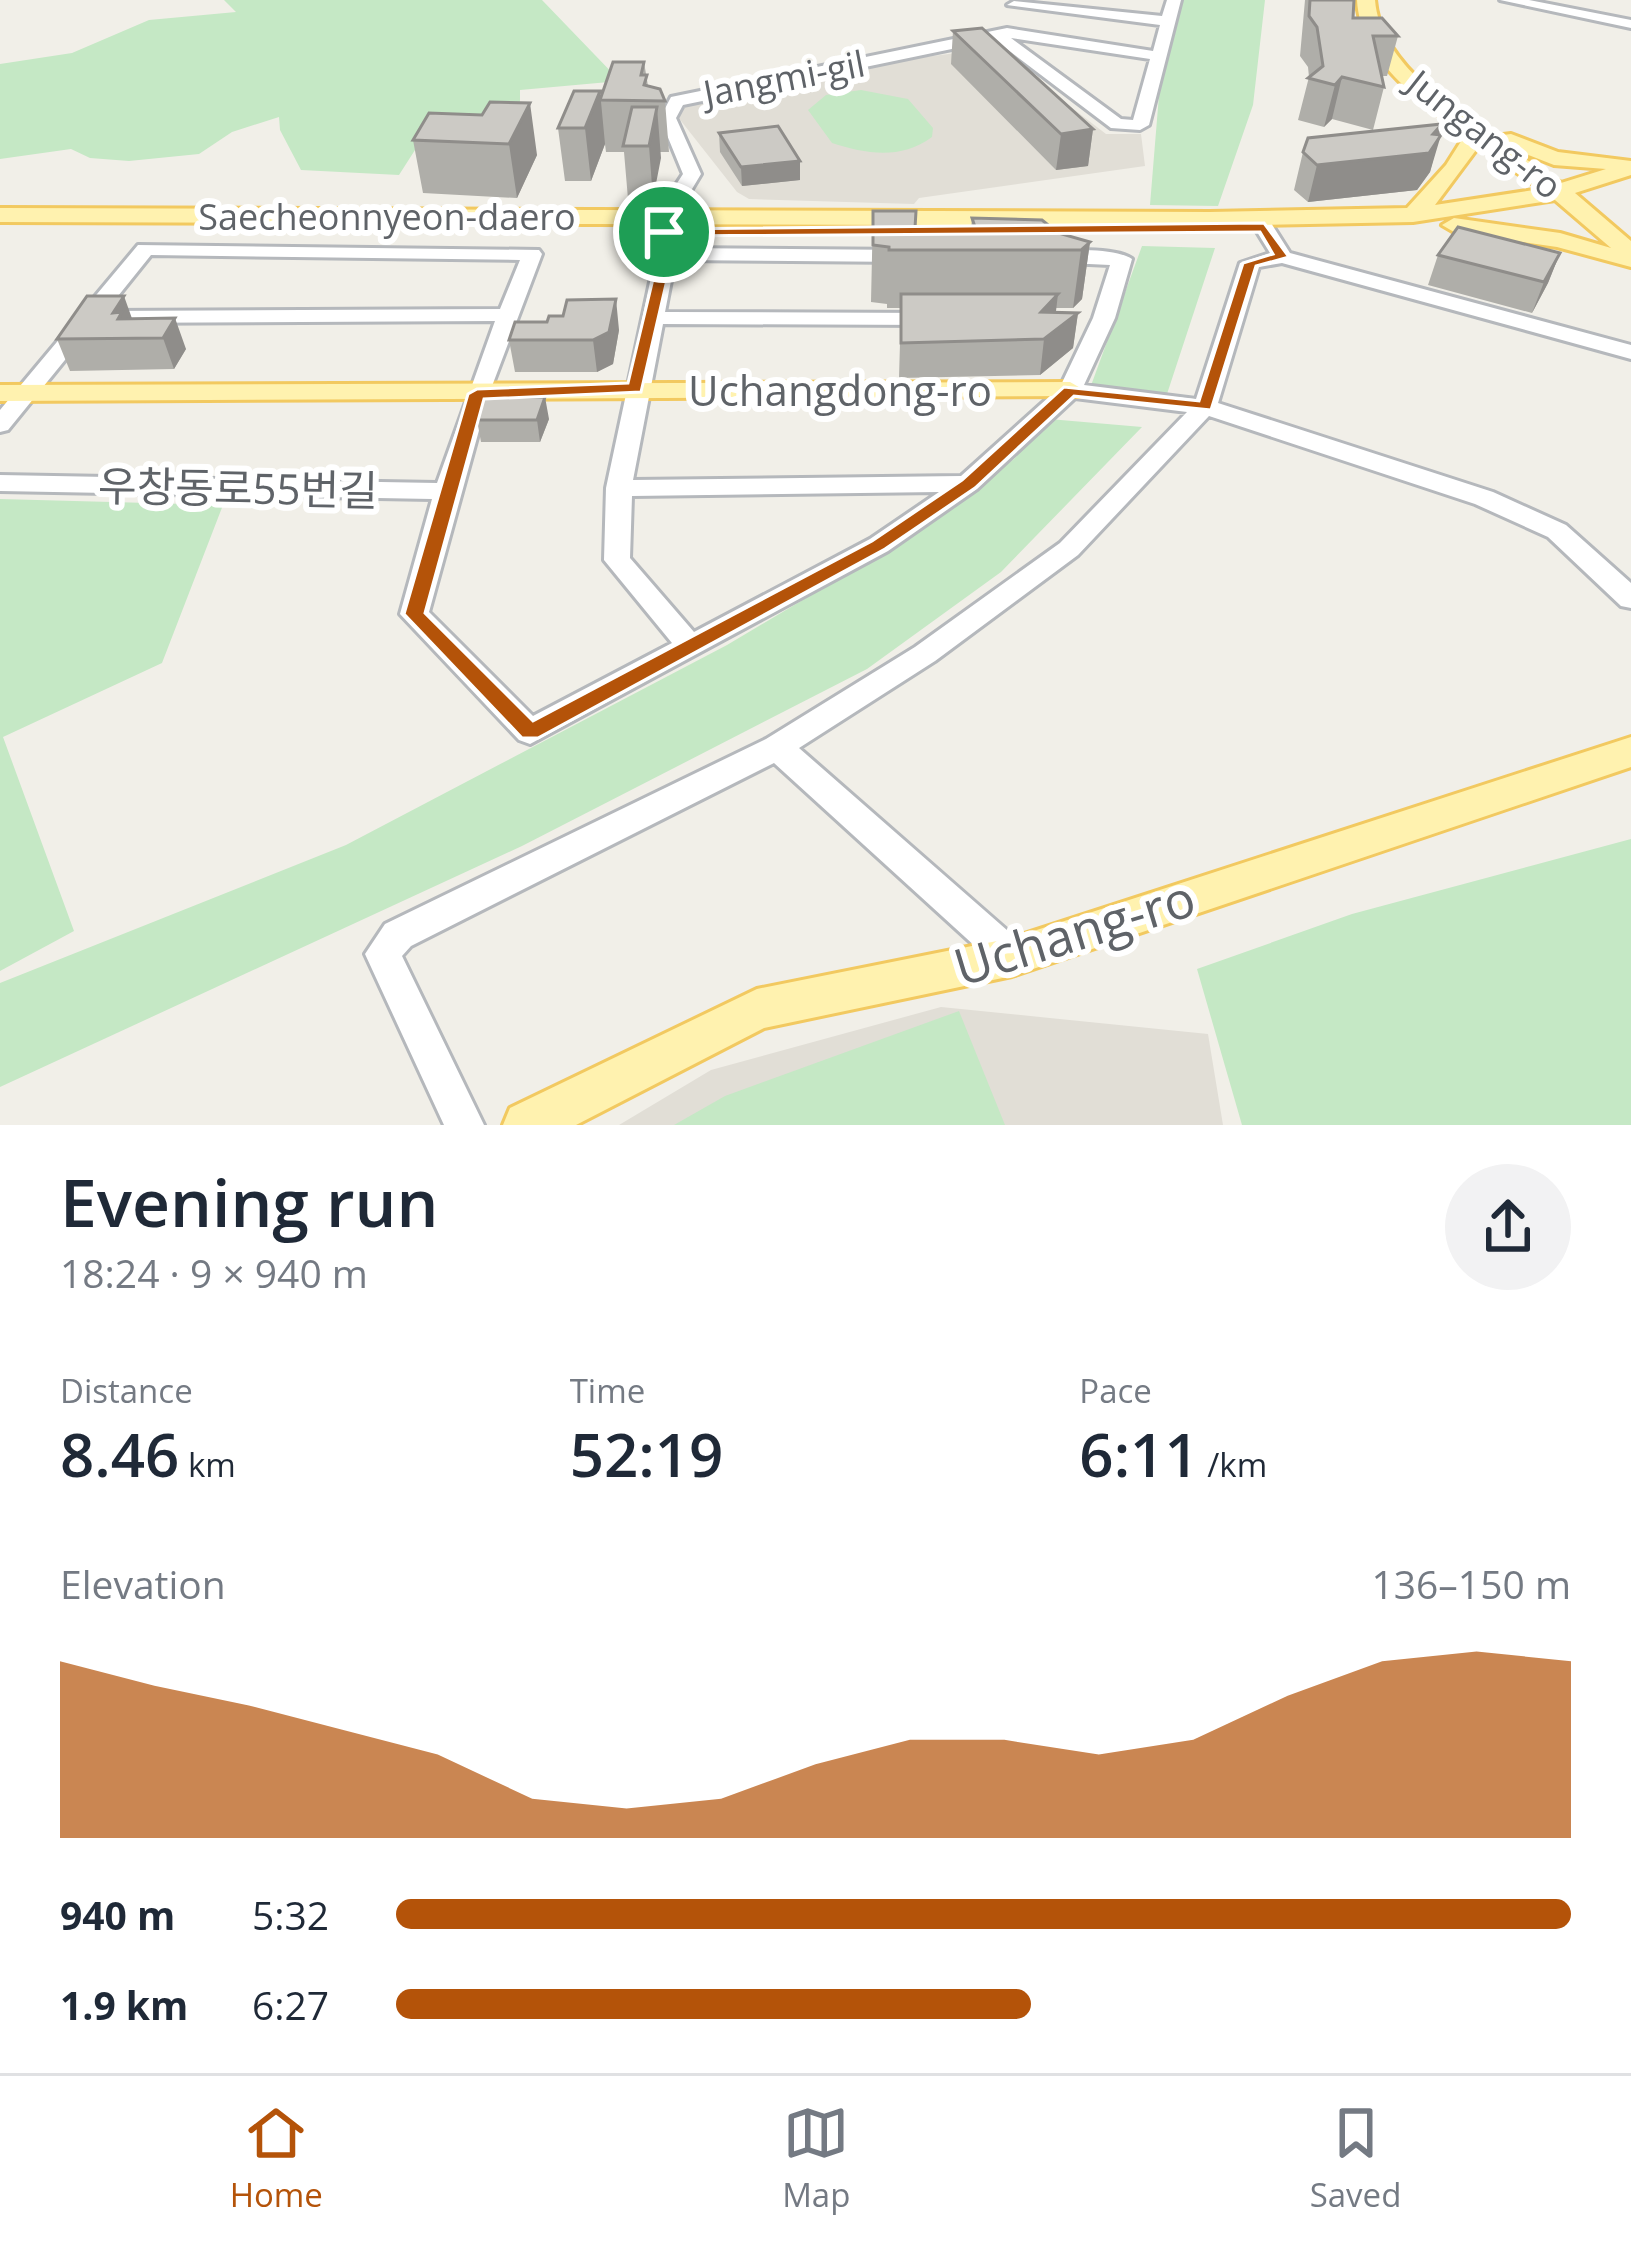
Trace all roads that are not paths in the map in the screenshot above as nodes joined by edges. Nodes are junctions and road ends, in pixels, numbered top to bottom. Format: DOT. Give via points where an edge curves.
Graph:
graph roads {
  1 [pos="1507,0"];
  2 [pos="1381,2"];
  3 [pos="1016,3"];
  4 [pos="1171,10"];
  5 [pos="1631,24"];
  6 [pos="990,35"];
  7 [pos="1159,56"];
  8 [pos="1487,133"];
  9 [pos="1631,165"];
  10 [pos="1631,188"];
  11 [pos="1577,197"];
  12 [pos="0,215"];
  13 [pos="1413,215"];
  14 [pos="1631,224"];
  15 [pos="1454,225"];
  16 [pos="1264,227"];
  17 [pos="0,228"];
  18 [pos="666,233"];
  19 [pos="1631,253"];
  20 [pos="934,257"];
  21 [pos="1282,257"];
  22 [pos="1028,258"];
  23 [pos="1631,262"];
  24 [pos="510,315"];
  25 [pos="92,316"];
  26 [pos="650,318"];
  27 [pos="957,320"];
  28 [pos="1631,352"];
  29 [pos="635,388"];
  30 [pos="1070,390"];
  31 [pos="14,393"];
  32 [pos="477,394"];
  33 [pos="1205,407"];
  34 [pos="0,425"];
  35 [pos="0,483"];
  36 [pos="968,484"];
  37 [pos="619,488"];
  38 [pos="447,490"];
  39 [pos="1631,599"];
  40 [pos="692,647"];
  41 [pos="776,747"];
  42 [pos="1631,752"];
  43 [pos="1012,957"];
  44 [pos="464,1125"];
  45 [pos="527,1125"];
  1 -- 5 [label="street"];
  2 -- 8 [label="main road, Jungang-ro" via="1385,27 1413,62"];
  3 -- 4 [label="street"];
  3 -- 6 [label="street"];
  4 -- 7 [label="street"];
  6 -- 7 [label="street"];
  6 -- 7 [label="street" via="1117,124 1140,125"];
  6 -- 18 [label="street, Jangmi-gil" via="677,101 668,118 692,174 671,200"];
  8 -- 9 [label="main road" via="1554,158"];
  8 -- 11 [label="main road, Jungang-ro"];
  8 -- 13 [label="main road"];
  9 -- 11 [label="main road, Saecheonnyeon-daero"];
  10 -- 11 [label="main road, Saecheonnyeon-daero"];
  11 -- 13 [label="main road, Saecheonnyeon-daero"];
  11 -- 14 [label="main road"];
  11 -- 15 [label="main road, Saecheonnyeon-daero"];
  11 -- 19 [label="main road"];
  12 -- 18 [label="main road, Saecheonnyeon-daero"];
  13 -- 18 [label="main road, Saecheonnyeon-daero"];
  15 -- 16 [label="main road, Saecheonnyeon-daero"];
  15 -- 23 [label="main road" via="1560,239"];
  16 -- 18 [label="main road, Saecheonnyeon-daero"];
  16 -- 21 [label="street"];
  17 -- 18 [label="main road, Saecheonnyeon-daero"];
  18 -- 20 [label="street"];
  18 -- 26 [label="street"];
  21 -- 28 [label="street"];
  21 -- 33 [label="street" via="1250,263"];
  22 -- 30 [label="street" via="1122,259"];
  24 -- 25 [label="street"];
  24 -- 25 [label="street" via="532,254 145,249"];
  24 -- 32 [label="street"];
  25 -- 31 [label="street"];
  26 -- 27 [label="street"];
  26 -- 29 [label="street"];
  29 -- 30 [label="main road, Uchangdong-ro"];
  29 -- 32 [label="main road, Uchangdong-ro"];
  29 -- 37 [label="street"];
  30 -- 33 [label="street, Uchangdong-ro"];
  30 -- 36 [label="street"];
  31 -- 32 [label="main road, Uchangdong-ro"];
  31 -- 34 [label="street"];
  32 -- 38 [label="street"];
  33 -- 39 [label="street, Uchangdong-ro" via="1484,498 1557,531"];
  33 -- 41 [label="street" via="1069,549 925,654"];
  35 -- 38 [label="street, 우창동로55번길"];
  36 -- 37 [label="street"];
  36 -- 40 [label="street" via="878,545"];
  37 -- 40 [label="street" via="617,560"];
  38 -- 40 [label="street" via="414,614 530,732"];
  41 -- 43 [label="street"];
  41 -- 44 [label="street" via="398,934 383,954"];
  42 -- 43 [label="main road, Uchang-ro"];
  43 -- 45 [label="main road, Uchang-ro" via="757,1010"];
}
